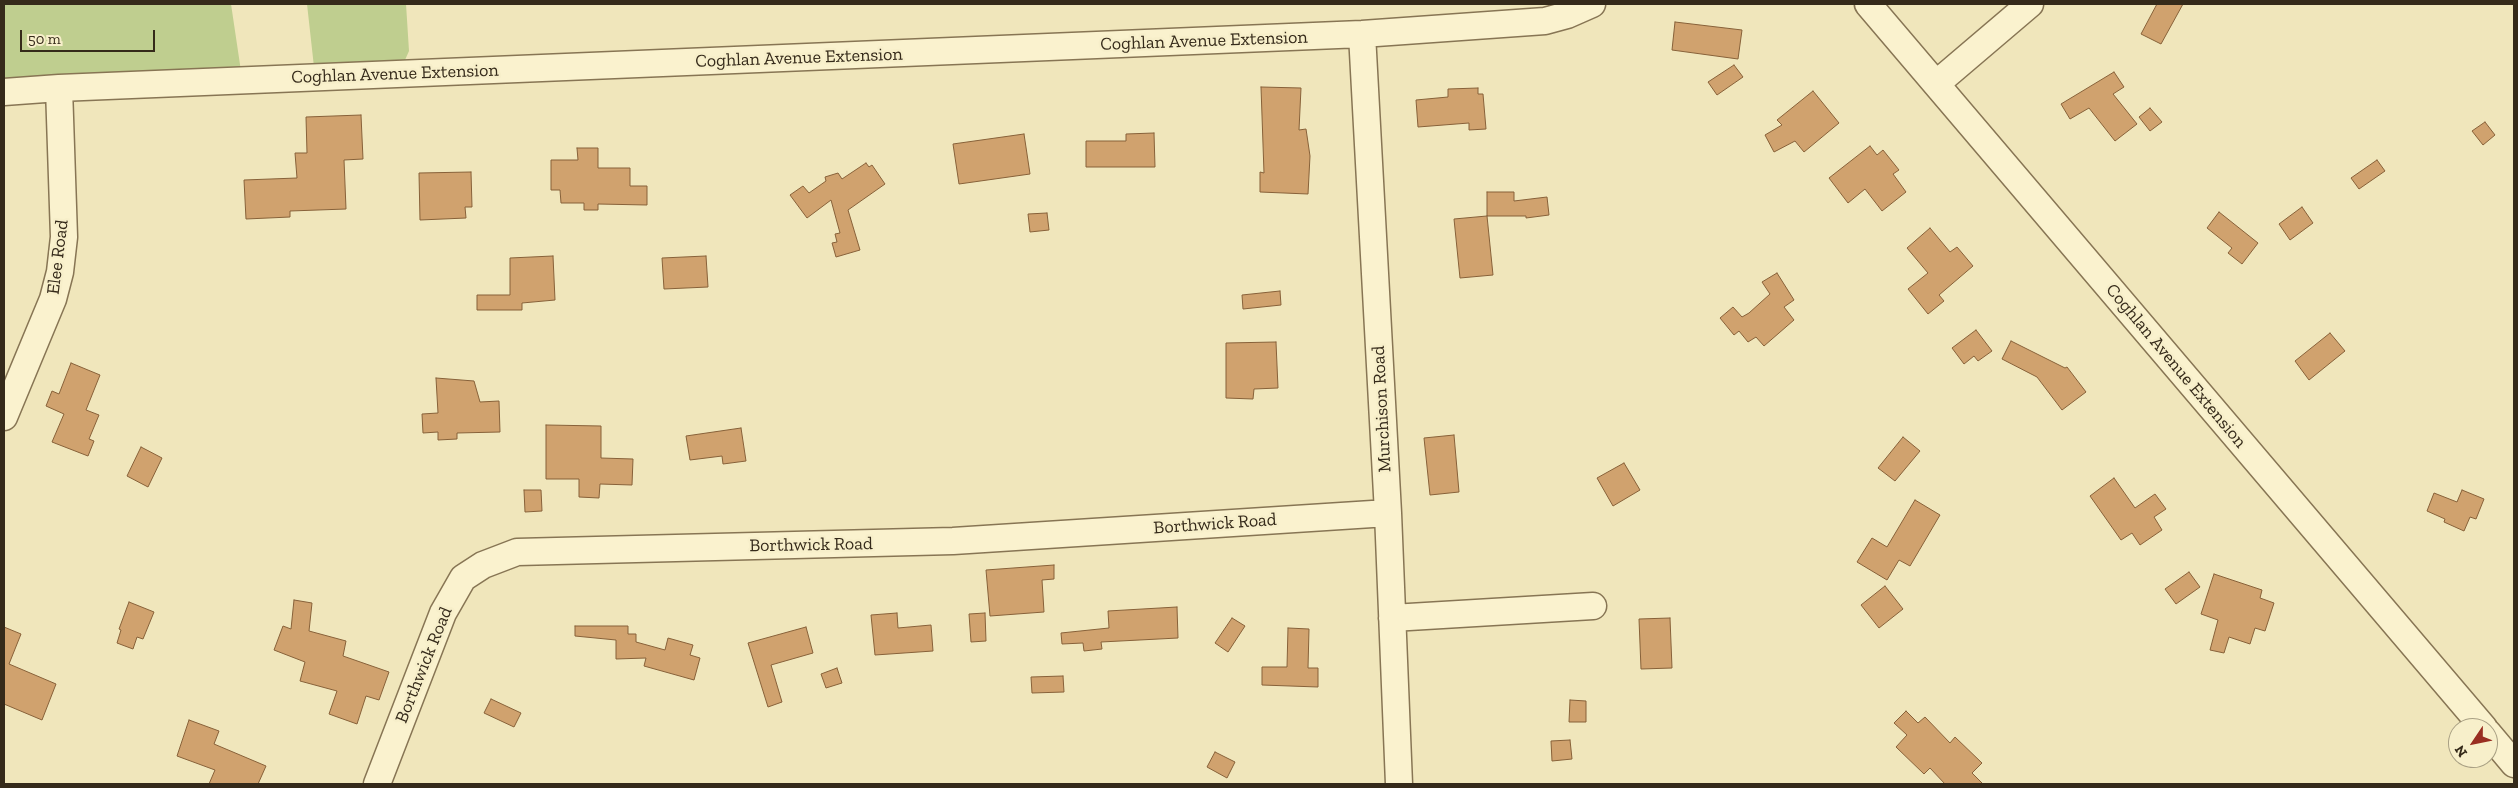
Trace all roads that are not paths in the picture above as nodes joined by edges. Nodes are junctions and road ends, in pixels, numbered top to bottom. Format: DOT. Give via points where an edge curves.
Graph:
graph roads {
  1 [pos="1592,4"];
  2 [pos="1868,4"];
  3 [pos="2030,4"];
  4 [pos="1362,34"];
  5 [pos="1936,84"];
  6 [pos="59,88"];
  7 [pos="4,92"];
  8 [pos="4,417"];
  9 [pos="1388,513"];
  10 [pos="1593,606"];
  11 [pos="1392,618"];
  12 [pos="2475,718"];
  13 [pos="2498,745"];
  14 [pos="2514,764"];
  15 [pos="377,784"];
  16 [pos="1399,784"];
  1 -- 4 [label="street, Coghlan Avenue Extension" via="1545,21"];
  2 -- 5 [label="street, Coghlan Avenue Extension"];
  3 -- 5 [label="street"];
  4 -- 6 [label="street, Coghlan Avenue Extension"];
  4 -- 9 [label="street, Murchison Road"];
  5 -- 12 [label="street, Coghlan Avenue Extension"];
  6 -- 7 [label="street, Coghlan Avenue Extension"];
  6 -- 8 [label="street, Elee Road" via="64,237 60,272 53,299"];
  9 -- 11 [label="street, Murchison Road"];
  9 -- 15 [label="street, Borthwick Road" via="953,541 517,552 483,565 463,578 443,613"];
  10 -- 11 [label="street"];
  11 -- 16 [label="street, Murchison Road"];
  13 -- 14 [label="street"];
}
